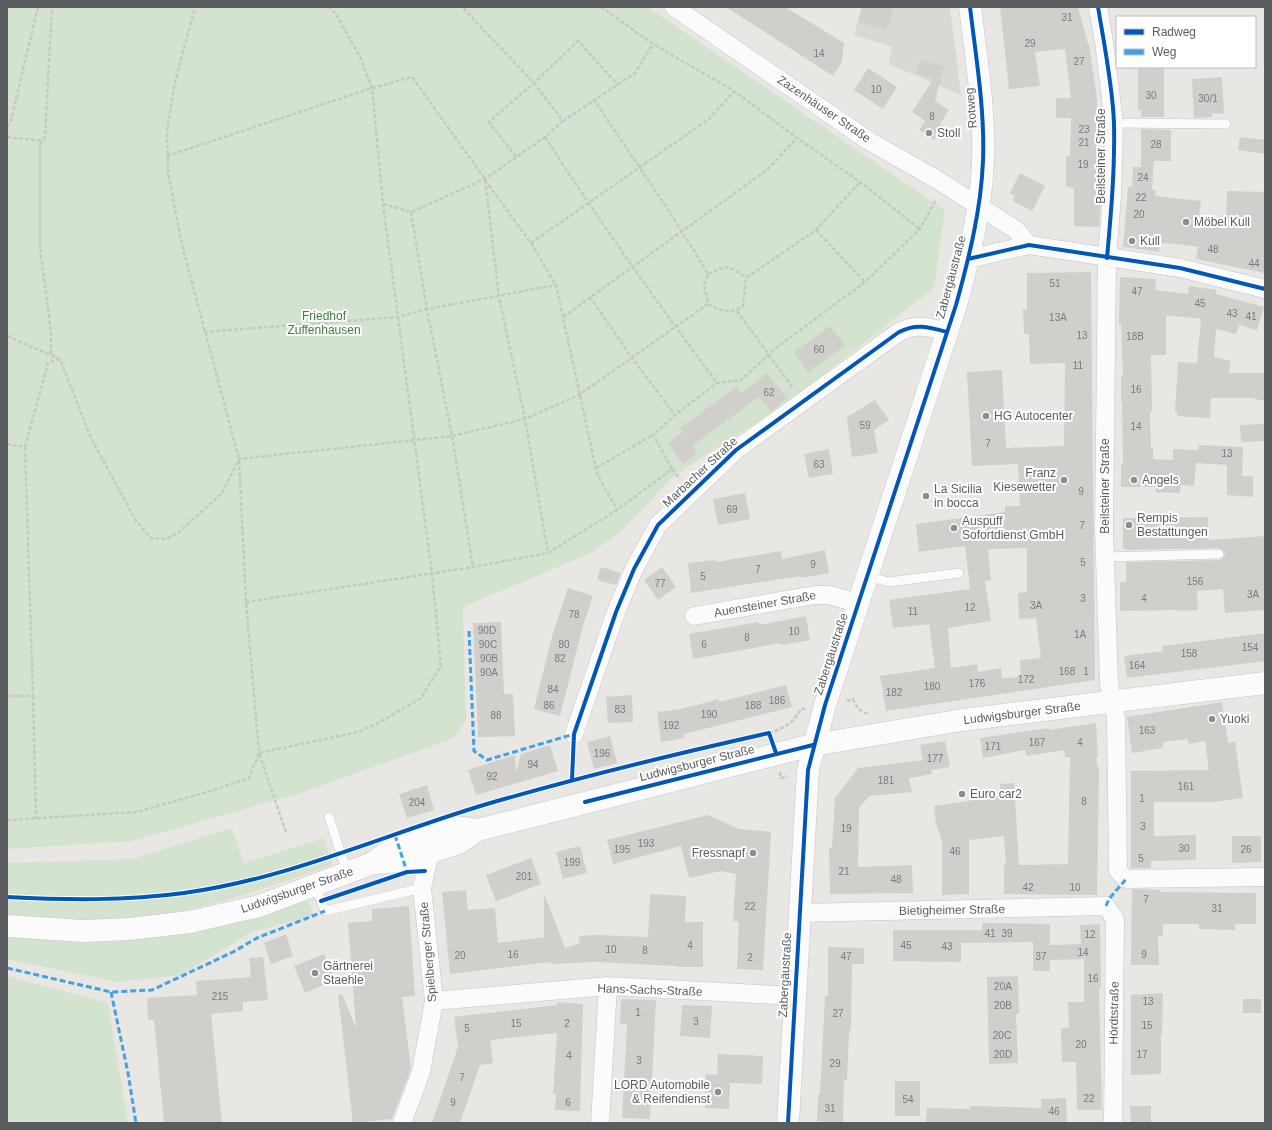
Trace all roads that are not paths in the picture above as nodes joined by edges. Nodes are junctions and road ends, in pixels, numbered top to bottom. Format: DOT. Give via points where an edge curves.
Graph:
graph roads {
  1 [pos="674,7"];
  2 [pos="970,7"];
  3 [pos="1098,7"];
  4 [pos="1114,123"];
  5 [pos="1226,124"];
  6 [pos="978,207"];
  7 [pos="1029,245"];
  8 [pos="1106,258"];
  9 [pos="968,259"];
  10 [pos="1265,289"];
  11 [pos="947,332"];
  12 [pos="1219,554"];
  13 [pos="1105,557"];
  14 [pos="959,573"];
  15 [pos="867,576"];
  16 [pos="858,603"];
  17 [pos="694,616"];
  18 [pos="1265,683"];
  19 [pos="1113,702"];
  20 [pos="574,734"];
  21 [pos="813,744"];
  22 [pos="329,817"];
  23 [pos="478,830"];
  24 [pos="373,863"];
  25 [pos="427,870"];
  26 [pos="347,872"];
  27 [pos="1265,877"];
  28 [pos="315,885"];
  29 [pos="1106,906"];
  30 [pos="799,913"];
  31 [pos="7,926"];
  32 [pos="608,986"];
  33 [pos="794,996"];
  34 [pos="434,1000"];
  35 [pos="402,1123"];
  36 [pos="600,1123"];
  37 [pos="788,1123"];
  38 [pos="1113,1123"];
  1 -- 6 [label="street, Zazenhäuser Straße" via="869,141"];
  2 -- 6 [label="main road, Rotweg" via="983,128 983,162"];
  3 -- 4 [label="street, Beilsteiner Straße"];
  4 -- 5 [label="lane"];
  4 -- 8 [label="street, Beilsteiner Straße" via="1112,196"];
  6 -- 7 [label="street" via="1016,230"];
  6 -- 9 [label="main road, Zabergäustraße"];
  7 -- 8 [label="street"];
  7 -- 9 [label="street"];
  8 -- 10 [label="street" via="1180,268"];
  8 -- 13 [label="street, Beilsteiner Straße"];
  9 -- 11 [label="main road, Zabergäustraße"];
  11 -- 15 [label="main road, Zabergäustraße"];
  11 -- 20 [label="street, Marbacher Straße" via="926,326 903,330 736,450 658,525 634,569 616,612"];
  12 -- 13 [label="lane"];
  13 -- 19 [label="street, Beilsteiner Straße" via="1109,684"];
  14 -- 15 [label="lane" via="889,582"];
  15 -- 16 [label="main road, Zabergäustraße"];
  16 -- 17 [label="street, Auensteiner Straße" via="829,595 815,595"];
  16 -- 21 [label="main road, Zabergäustraße"];
  18 -- 19 [label="main road, Ludwigsburger Straße"];
  19 -- 21 [label="main road, Ludwigsburger Straße" via="962,720"];
  19 -- 27 [label="street" via="1116,718 1118,871 1126,879"];
  21 -- 23 [label="main road, Ludwigsburger Straße"];
  21 -- 30 [label="main road, Zabergäustraße" via="808,770"];
  22 -- 26 [label="lane"];
  23 -- 24 [label="main road, Ludwigsburger Straße" via="455,827 412,840 398,845"];
  23 -- 25 [label="main road, Ludwigsburger Straße"];
  24 -- 25 [label="main road, Ludwigsburger Straße" via="403,861"];
  24 -- 26 [label="main road, Ludwigsburger Straße"];
  25 -- 28 [label="lane" via="325,911"];
  25 -- 34 [label="street, Spielberger Straße"];
  26 -- 28 [label="main road, Ludwigsburger Straße"];
  28 -- 31 [label="main road, Ludwigsburger Straße" via="259,906 190,922 84,931"];
  29 -- 30 [label="street, Bietigheimer Straße"];
  29 -- 38 [label="street, Hördtstraße" via="1115,919"];
  30 -- 33 [label="main road, Zabergäustraße"];
  32 -- 33 [label="street, Hans-Sachs-Straße"];
  32 -- 34 [label="street, Hans-Sachs-Straße"];
  32 -- 36 [label="street"];
  33 -- 37 [label="main road, Zabergäustraße"];
  34 -- 35 [label="street, Spielberger Straße" via="421,1072"];
}
